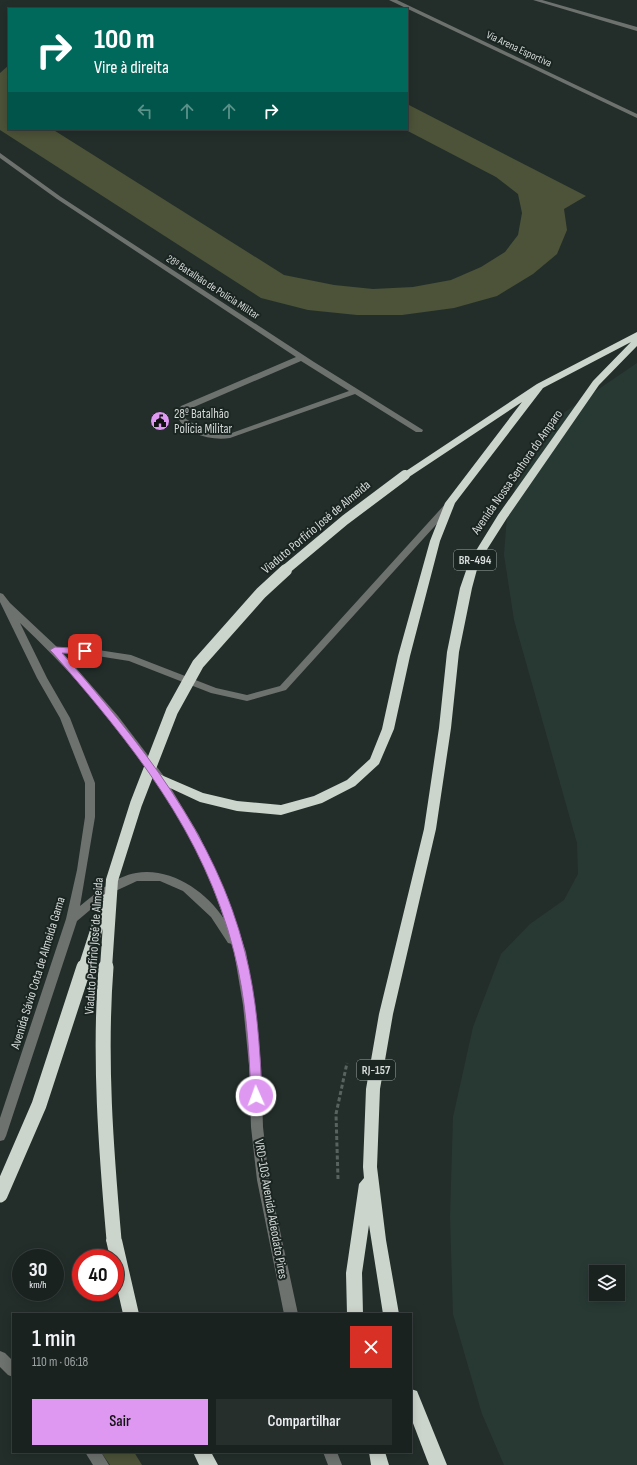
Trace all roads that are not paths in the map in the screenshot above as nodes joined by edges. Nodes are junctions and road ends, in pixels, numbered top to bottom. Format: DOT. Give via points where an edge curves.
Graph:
graph roads {
  1 [pos="392,0"];
  2 [pos="536,0"];
  3 [pos="637,29"];
  4 [pos="637,116"];
  5 [pos="0,155"];
  6 [pos="637,335"];
  7 [pos="637,341"];
  8 [pos="301,358"];
  9 [pos="540,386"];
  10 [pos="356,391"];
  11 [pos="420,430"];
  12 [pos="450,503"];
  13 [pos="0,596"];
  14 [pos="7,605"];
  15 [pos="55,650"];
  16 [pos="159,778"];
  17 [pos="430,829"];
  18 [pos="112,880"];
  19 [pos="72,919"];
  20 [pos="240,952"];
  21 [pos="0,1136"];
  22 [pos="370,1167"];
  23 [pos="0,1195"];
  24 [pos="131,1313"];
  25 [pos="291,1313"];
  26 [pos="355,1313"];
  27 [pos="391,1313"];
  28 [pos="0,1358"];
  29 [pos="12,1369"];
  30 [pos="412,1400"];
  31 [pos="93,1453"];
  32 [pos="203,1453"];
  33 [pos="330,1453"];
  34 [pos="377,1453"];
  35 [pos="102,1465"];
  36 [pos="209,1465"];
  37 [pos="335,1465"];
  38 [pos="380,1465"];
  39 [pos="438,1465"];
  1 -- 4 [label="street, Via Arena Esportiva"];
  2 -- 3 [label="street"];
  5 -- 8 [label="street, 28º Batalhão de Polícia Militar" via="58,198"];
  6 -- 9 [label="highway"];
  7 -- 17 [label="highway, Avenida Nossa Senhora do Amparo / BR-494" via="596,384 485,542 474,562 453,652"];
  8 -- 10 [label="street, 28º Batalhão de Polícia Militar"];
  8 -- 10 [label="street" via="184,408 180,413 182,420 206,435 216,438 230,436"];
  9 -- 12 [label="highway"];
  9 -- 18 [label="highway, Viaduto Porfírio José de Almeida, bridge" via="405,475 345,520 261,593 198,664 172,711 141,790"];
  10 -- 11 [label="street, 28º Batalhão de Polícia Militar"];
  12 -- 15 [label="street" via="283,688 247,698 214,691 132,658 85,651"];
  12 -- 16 [label="highway" via="435,541 404,656 388,729 375,761 350,783 318,800 281,810 237,806 200,797"];
  13 -- 14 [label="street, Avenida Sávio Cota de Almeida Gama"];
  14 -- 15 [label="street, VRD-103 Avenida Adeodato Pires"];
  14 -- 19 [label="street, Avenida Sávio Cota de Almeida Gama" via="42,678 65,718 90,783 90,817"];
  15 -- 16 [label="street, VRD-103 Avenida Adeodato Pires" via="114,718"];
  16 -- 20 [label="street, VRD-103 Avenida Adeodato Pires" via="194,835 223,898"];
  17 -- 22 [label="highway, RJ-157" via="386,1014 373,1089"];
  18 -- 23 [label="highway, bridge" via="39,1105"];
  18 -- 24 [label="highway, Viaduto Porfírio José de Almeida, bridge" via="103,1004 104,1139 114,1240"];
  19 -- 20 [label="street" via="105,891 136,877 161,877 187,888 215,914"];
  19 -- 21 [label="street, Avenida Sávio Cota de Almeida Gama"];
  20 -- 25 [label="street, VRD-103 Avenida Adeodato Pires" via="250,1012 263,1180"];
  22 -- 26 [label="highway" via="354,1273"];
  22 -- 27 [label="highway, RJ-157" via="378,1240"];
  28 -- 29 [label="street"];
  30 -- 39 [label="highway"];
  31 -- 35 [label="street"];
  32 -- 36 [label="highway"];
  33 -- 37 [label="street"];
  34 -- 38 [label="highway"];
}
